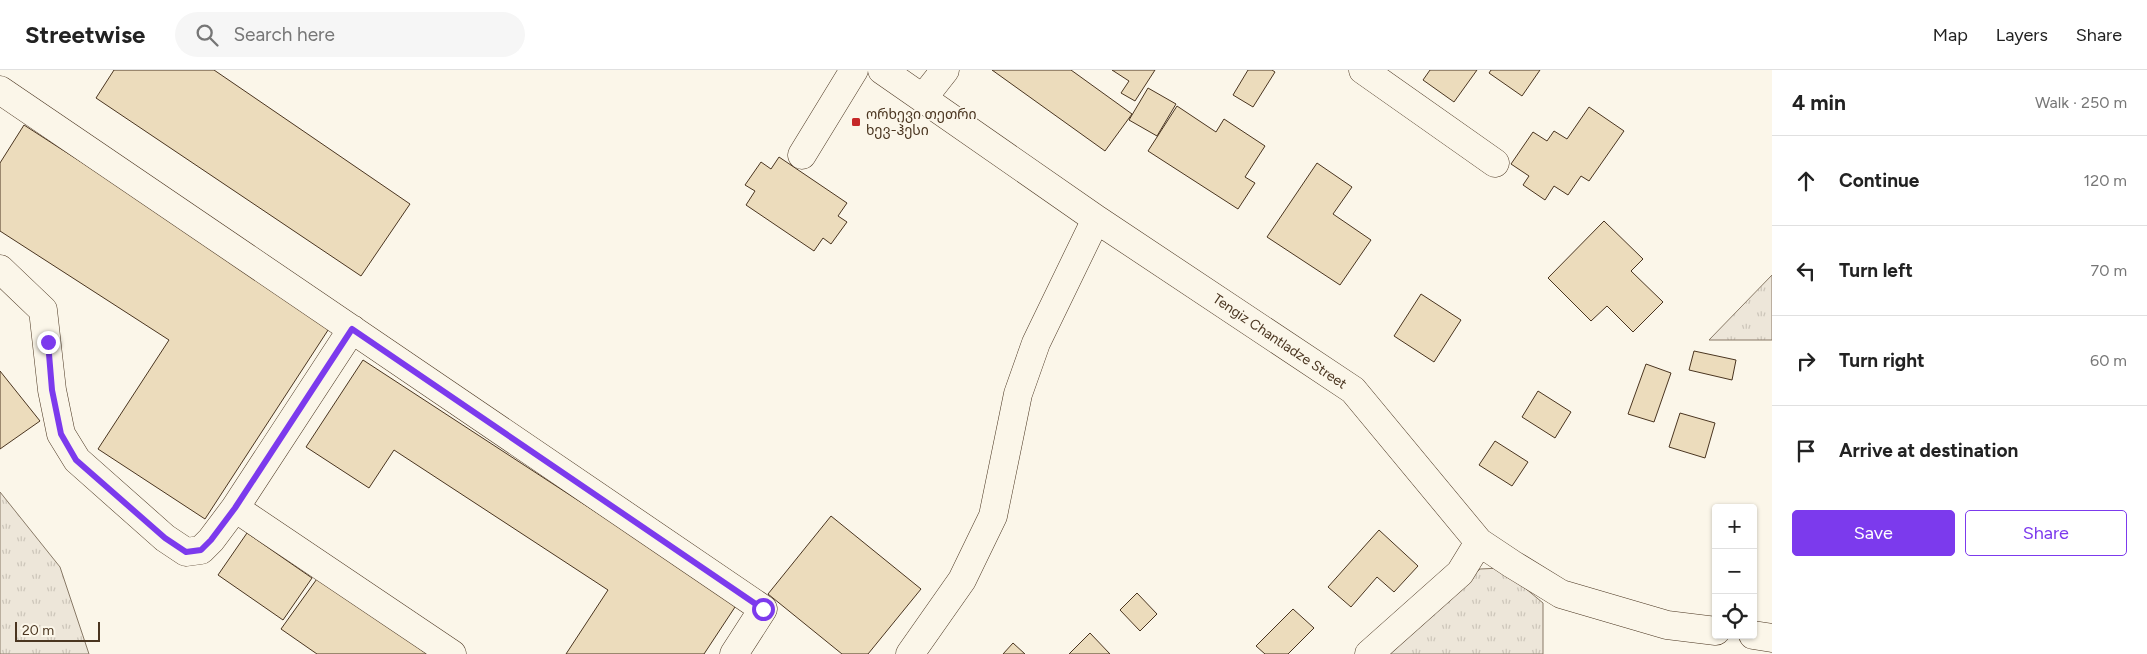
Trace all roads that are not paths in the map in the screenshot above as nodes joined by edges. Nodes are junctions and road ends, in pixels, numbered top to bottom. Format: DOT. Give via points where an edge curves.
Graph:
graph roads {
  1 [pos="854,70"];
  2 [pos="882,70"];
  3 [pos="945,70"];
  4 [pos="1364,70"];
  5 [pos="0,90"];
  6 [pos="923,98"];
  7 [pos="802,154"];
  8 [pos="1495,162"];
  9 [pos="1096,219"];
  10 [pos="0,270"];
  11 [pos="352,329"];
  12 [pos="235,508"];
  13 [pos="1479,542"];
  14 [pos="1712,630"];
  15 [pos="1757,636"];
  16 [pos="1772,638"];
  17 [pos="452,654"];
  18 [pos="734,654"];
  19 [pos="910,654"];
  20 [pos="1369,654"];
  1 -- 7 [label="street"];
  2 -- 6 [label="street, Tengiz Chantladze Street"];
  3 -- 6 [label="street"];
  4 -- 8 [label="street"];
  5 -- 11 [label="street"];
  6 -- 9 [label="street, Tengiz Chantladze Street"];
  9 -- 13 [label="street, Tengiz Chantladze Street" via="1354,390"];
  9 -- 19 [label="street" via="1036,343 1018,394 993,516 962,580"];
  10 -- 12 [label="street" via="43,310 52,390 61,434 76,460 165,538 186,552 201,550"];
  11 -- 12 [label="street"];
  11 -- 18 [label="street" via="763,609"];
  12 -- 17 [label="street"];
  13 -- 14 [label="street, Tengiz Chantladze Street" via="1561,594 1667,624"];
  13 -- 20 [label="street" via="1460,573"];
  15 -- 16 [label="street"];
}
